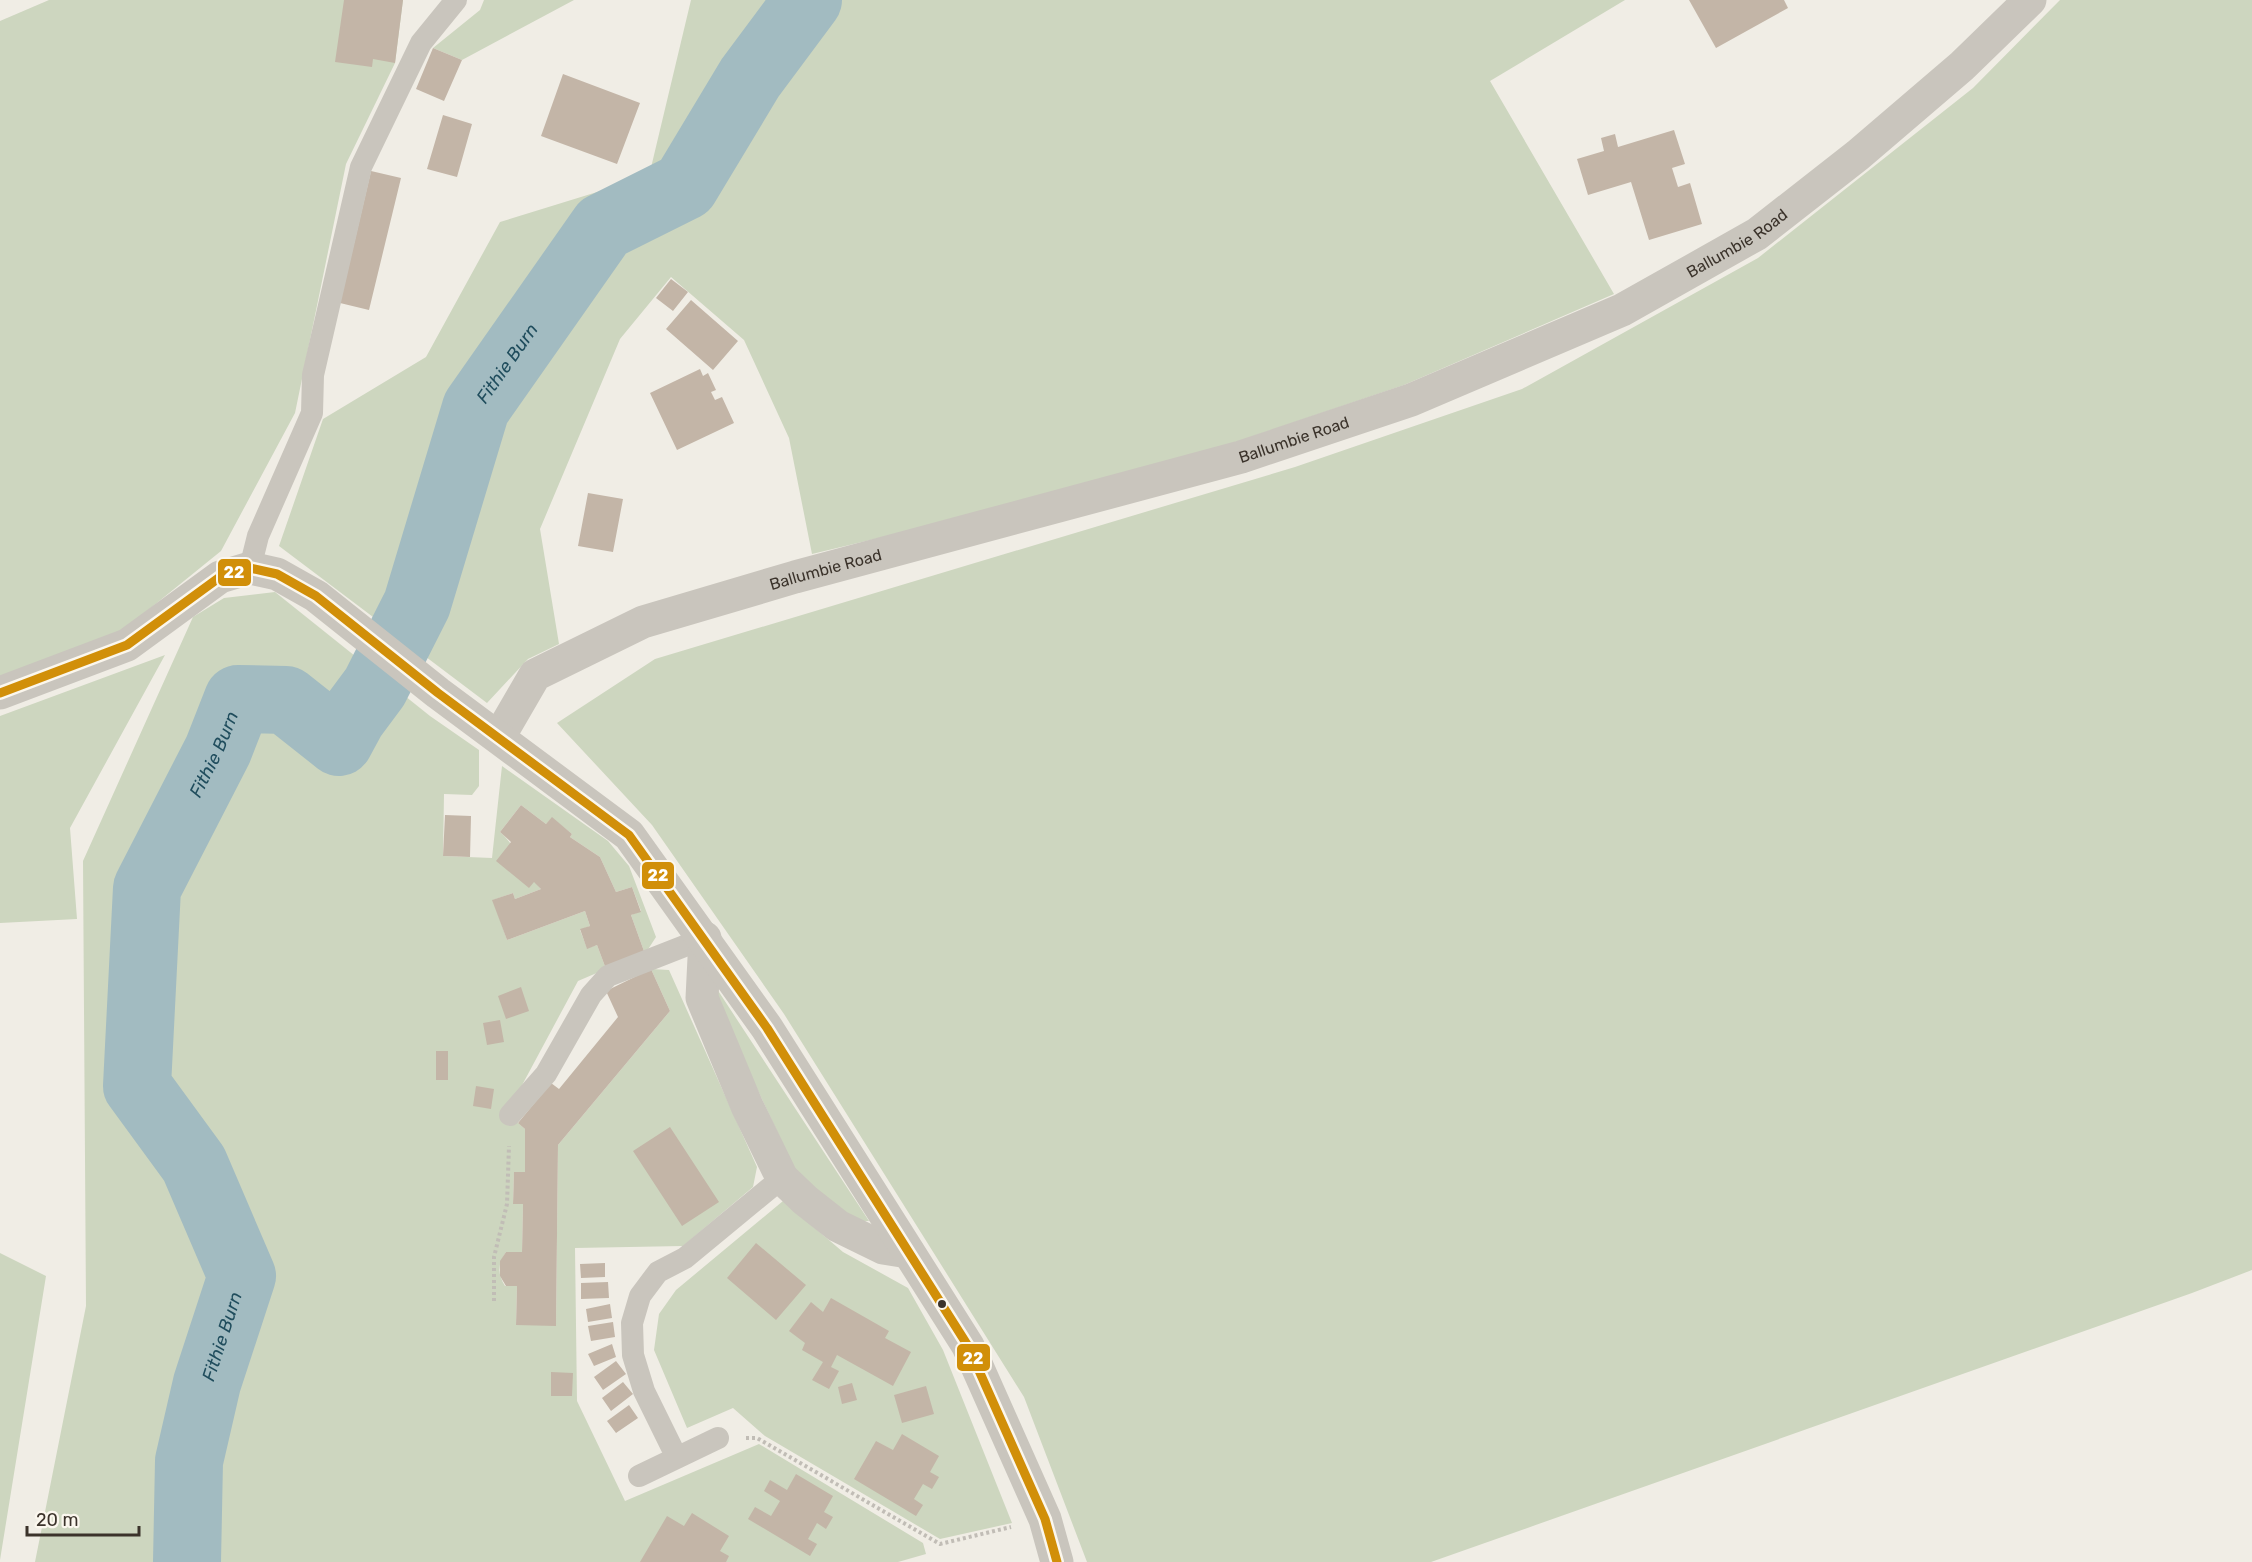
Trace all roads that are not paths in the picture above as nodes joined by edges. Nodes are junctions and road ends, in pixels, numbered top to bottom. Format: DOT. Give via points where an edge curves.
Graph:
graph roads {
  1 [pos="456,0"];
  2 [pos="2030,0"];
  3 [pos="250,568"];
  4 [pos="0,693"];
  5 [pos="499,737"];
  6 [pos="705,938"];
  7 [pos="510,1115"];
  8 [pos="782,1178"];
  9 [pos="908,1252"];
  10 [pos="718,1438"];
  11 [pos="677,1458"];
  12 [pos="639,1476"];
  13 [pos="1057,1562"];
  1 -- 3 [label="lane" via="421,43 361,167 313,375 312,412 258,536"];
  2 -- 5 [label="street, Ballumbie Road" via="1962,66 1757,234 1622,310 1411,400 1241,457 643,622 535,675"];
  3 -- 4 [label="street" via="220,577 127,645"];
  3 -- 5 [label="street" via="277,574 316,596"];
  5 -- 6 [label="street" via="629,835"];
  6 -- 7 [label="lane" via="608,976 591,995 546,1074"];
  6 -- 8 [label="street" via="702,998"];
  6 -- 9 [label="street" via="767,1028"];
  8 -- 9 [label="street" via="838,1226 883,1248"];
  8 -- 11 [label="lane" via="685,1258 658,1272 640,1296 632,1323 633,1355 644,1391"];
  9 -- 13 [label="street" via="968,1346 1045,1519"];
  10 -- 11 [label="lane"];
  11 -- 12 [label="lane"];
}
